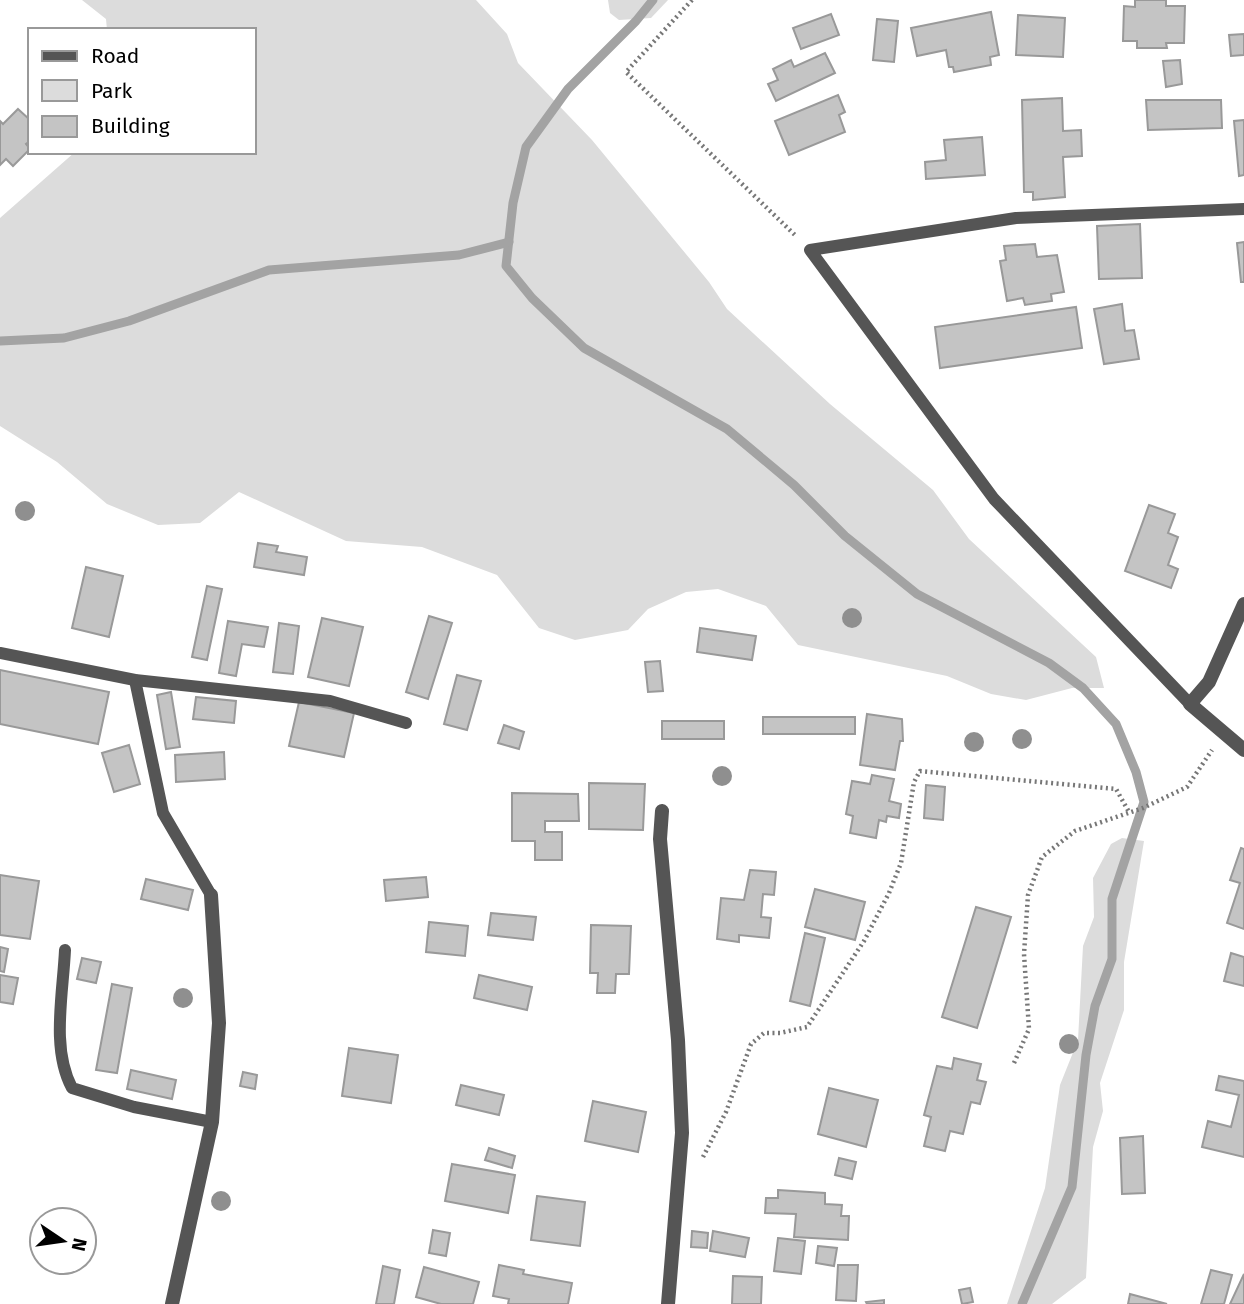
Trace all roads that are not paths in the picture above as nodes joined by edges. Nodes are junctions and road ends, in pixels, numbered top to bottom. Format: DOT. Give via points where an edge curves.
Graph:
graph roads {
  1 [pos="1244,209"];
  2 [pos="1244,604"];
  3 [pos="0,653"];
  4 [pos="135,680"];
  5 [pos="1190,704"];
  6 [pos="406,723"];
  7 [pos="1244,750"];
  8 [pos="662,811"];
  9 [pos="211,895"];
  10 [pos="65,950"];
  11 [pos="212,1122"];
  12 [pos="172,1304"];
  13 [pos="668,1304"];
  1 -- 5 [label="lane" via="1016,218 810,250 994,499"];
  2 -- 5 [label="street" via="1209,682"];
  3 -- 4 [label="lane"];
  4 -- 6 [label="lane" via="330,701"];
  4 -- 9 [label="lane" via="163,813"];
  5 -- 7 [label="street"];
  8 -- 13 [label="street" via="664,912 678,1040 682,1132"];
  9 -- 11 [label="street" via="219,1023"];
  10 -- 11 [label="lane" via="60,1042 62,1070 72,1088 134,1107"];
  11 -- 12 [label="street"];
}
